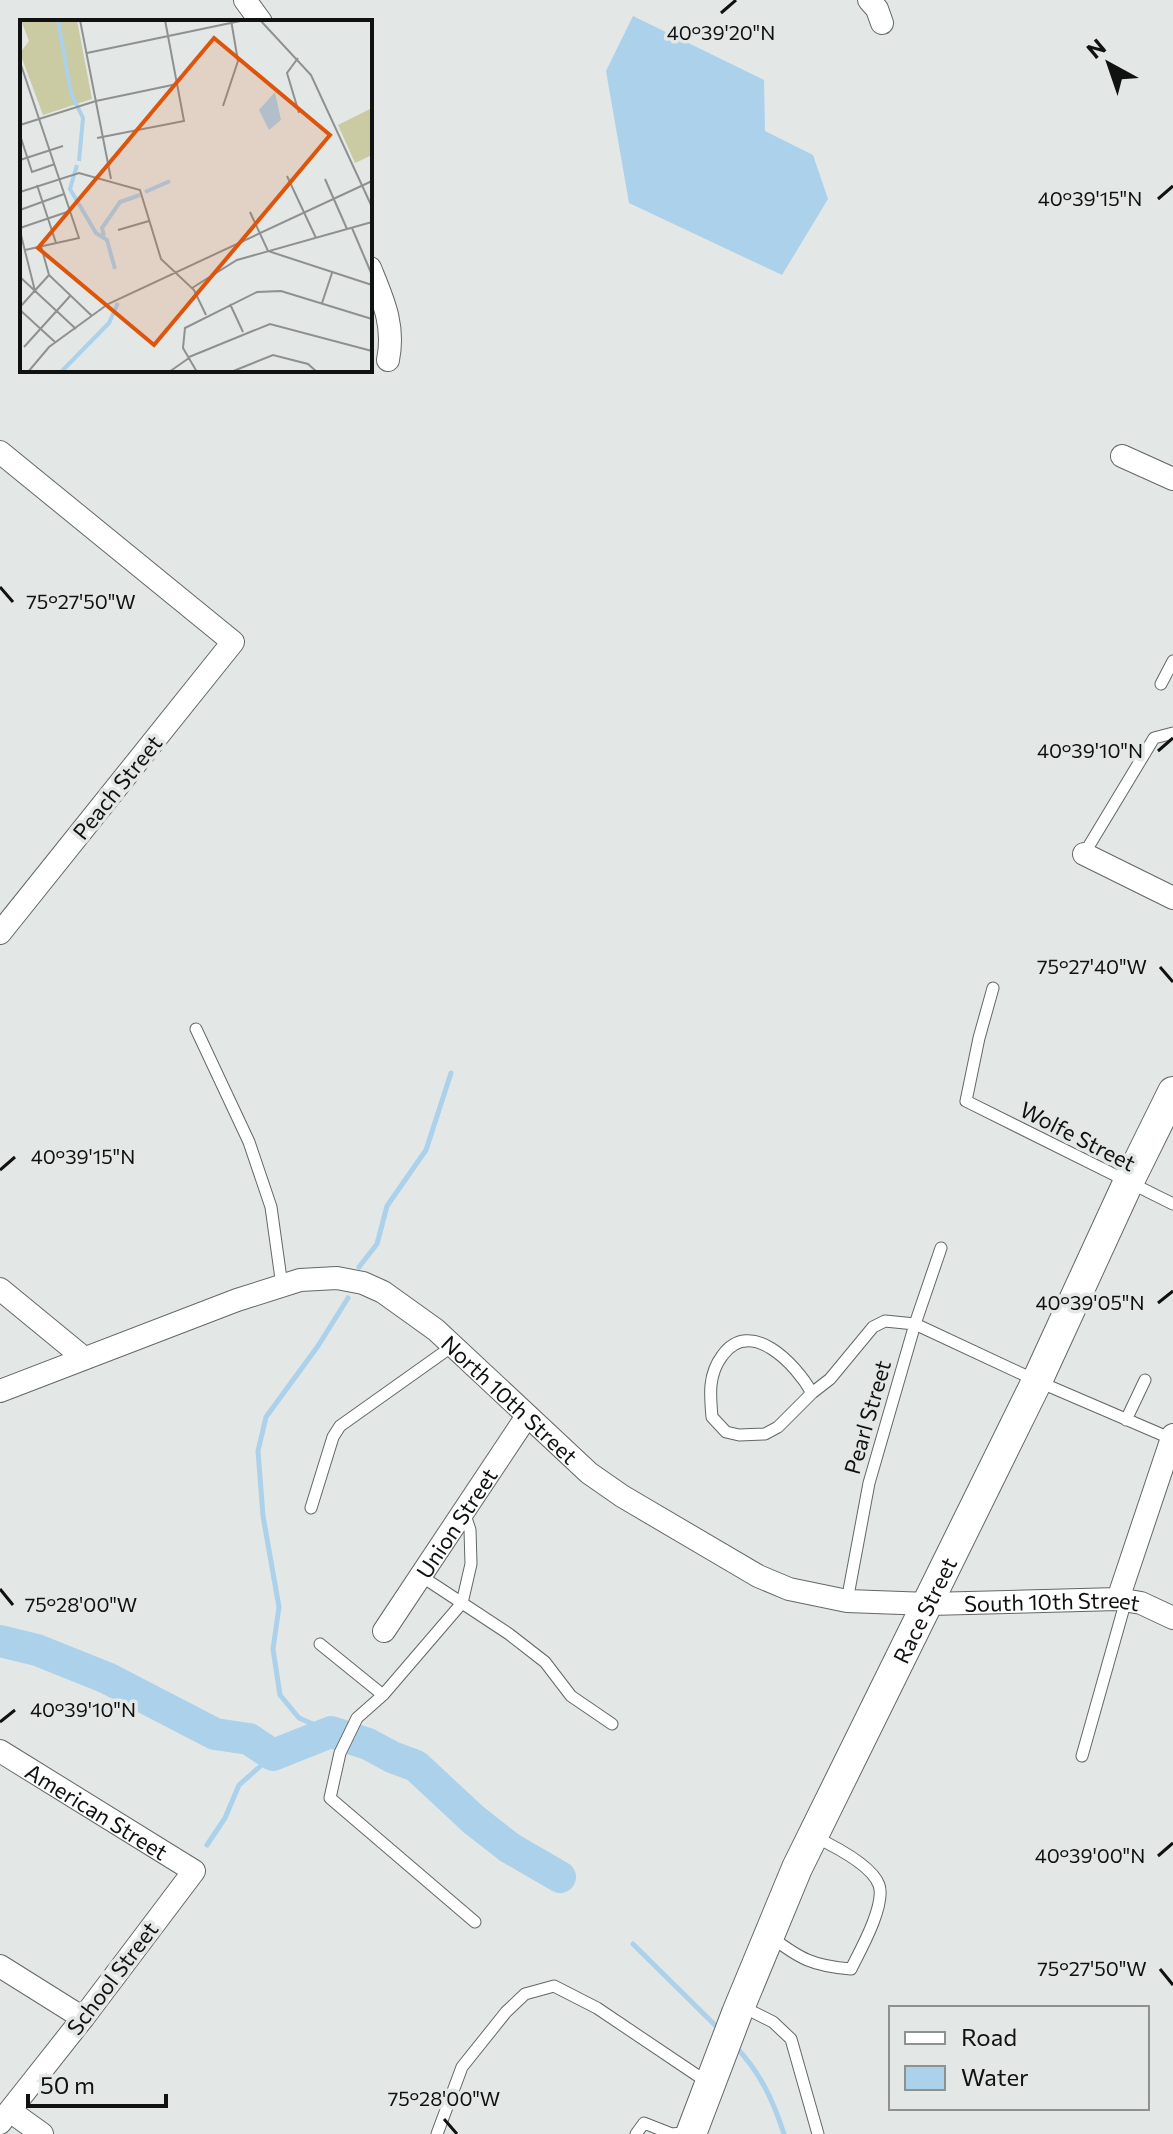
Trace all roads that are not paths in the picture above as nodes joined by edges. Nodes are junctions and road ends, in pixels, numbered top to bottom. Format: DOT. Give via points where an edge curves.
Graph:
graph roads {
  1 [pos="245,0"];
  2 [pos="869,0"];
  3 [pos="260,20"];
  4 [pos="882,23"];
  5 [pos="372,273"];
  6 [pos="388,360"];
  7 [pos="1122,456"];
  8 [pos="3,462"];
  9 [pos="1173,479"];
  10 [pos="1173,661"];
  11 [pos="1161,684"];
  12 [pos="1173,733"];
  13 [pos="1084,854"];
  14 [pos="1173,898"];
  15 [pos="0,933"];
  16 [pos="993,988"];
  17 [pos="196,1029"];
  18 [pos="1173,1092"];
  19 [pos="1128,1183"];
  20 [pos="1173,1204"];
  21 [pos="941,1248"];
  22 [pos="282,1286"];
  23 [pos="0,1289"];
  24 [pos="915,1324"];
  25 [pos="454,1345"];
  26 [pos="84,1358"];
  27 [pos="1145,1380"];
  28 [pos="1037,1381"];
  29 [pos="0,1391"];
  30 [pos="812,1393"];
  31 [pos="527,1416"];
  32 [pos="1126,1420"];
  33 [pos="1172,1437"];
  34 [pos="311,1508"];
  35 [pos="464,1511"];
  36 [pos="421,1576"];
  37 [pos="1122,1600"];
  38 [pos="847,1601"];
  39 [pos="462,1603"];
  40 [pos="929,1604"];
  41 [pos="1173,1618"];
  42 [pos="384,1631"];
  43 [pos="320,1644"];
  44 [pos="383,1695"];
  45 [pos="612,1724"];
  46 [pos="1082,1756"];
  47 [pos="3,1759"];
  48 [pos="813,1836"];
  49 [pos="194,1871"];
  50 [pos="475,1922"];
  51 [pos="770,1936"];
  52 [pos="0,1966"];
  53 [pos="739,2009"];
  54 [pos="83,2018"];
  55 [pos="712,2076"];
  56 [pos="5,2117"];
  57 [pos="692,2133"];
  58 [pos="42,2134"];
  59 [pos="437,2134"];
  60 [pos="636,2134"];
  61 [pos="818,2134"];
  1 -- 3 [label="street"];
  2 -- 4 [label="street"];
  5 -- 6 [label="street" via="391,325"];
  7 -- 9 [label="street"];
  8 -- 15 [label="street, Peach Street" via="233,642"];
  10 -- 11 [label="lane"];
  12 -- 13 [label="lane" via="1154,738"];
  13 -- 14 [label="street"];
  16 -- 19 [label="lane, Wolfe Street" via="966,1101"];
  17 -- 22 [label="lane" via="249,1142 271,1207"];
  18 -- 19 [label="main road, Race Street"];
  19 -- 20 [label="lane, Wolfe Street"];
  19 -- 28 [label="main road, Race Street"];
  21 -- 24 [label="lane, Pearl Street"];
  22 -- 25 [label="street, North 10th Street" via="311,1278 363,1283 398,1301"];
  22 -- 26 [label="street, North 10th Street"];
  23 -- 26 [label="street"];
  24 -- 28 [label="lane"];
  24 -- 30 [label="lane" via="885,1321 873,1327"];
  24 -- 38 [label="lane, Pearl Street" via="869,1483"];
  25 -- 31 [label="street, North 10th Street"];
  25 -- 34 [label="lane" via="340,1426"];
  26 -- 29 [label="street, North 10th Street"];
  27 -- 32 [label="lane"];
  28 -- 32 [label="lane"];
  28 -- 40 [label="main road, Race Street"];
  30 -- 30 [label="lane" via="765,1434 726,1432 712,1417 711,1384 718,1361 740,1340 778,1352 802,1374"];
  31 -- 35 [label="street, Union Street"];
  31 -- 38 [label="street, North 10th Street" via="589,1473 744,1568 789,1589"];
  32 -- 33 [label="lane"];
  33 -- 37 [label="street"];
  35 -- 36 [label="street, Union Street"];
  35 -- 39 [label="lane" via="471,1564"];
  36 -- 39 [label="lane"];
  36 -- 42 [label="street, Union Street"];
  37 -- 40 [label="street, South 10th Street"];
  37 -- 41 [label="street, South 10th Street"];
  37 -- 46 [label="lane"];
  38 -- 40 [label="street, North 10th Street"];
  39 -- 44 [label="lane"];
  39 -- 45 [label="lane" via="545,1662 571,1696"];
  40 -- 48 [label="main road, Race Street"];
  43 -- 44 [label="lane"];
  44 -- 50 [label="lane" via="357,1718 340,1753 330,1798"];
  47 -- 49 [label="street, American Street"];
  48 -- 51 [label="main road, Race Street"];
  48 -- 51 [label="lane" via="840,1849 879,1886 879,1903 865,1940 851,1969 798,1957"];
  49 -- 54 [label="street, School Street"];
  51 -- 53 [label="main road, Race Street"];
  52 -- 54 [label="street"];
  53 -- 55 [label="main road, Race Street"];
  53 -- 61 [label="lane" via="773,2022 791,2039"];
  54 -- 56 [label="street, School Street"];
  55 -- 57 [label="main road, Race Street"];
  55 -- 59 [label="lane" via="554,1986 525,1994 462,2067"];
  56 -- 58 [label="street"];
  57 -- 60 [label="lane" via="672,2134 644,2123"];
}
